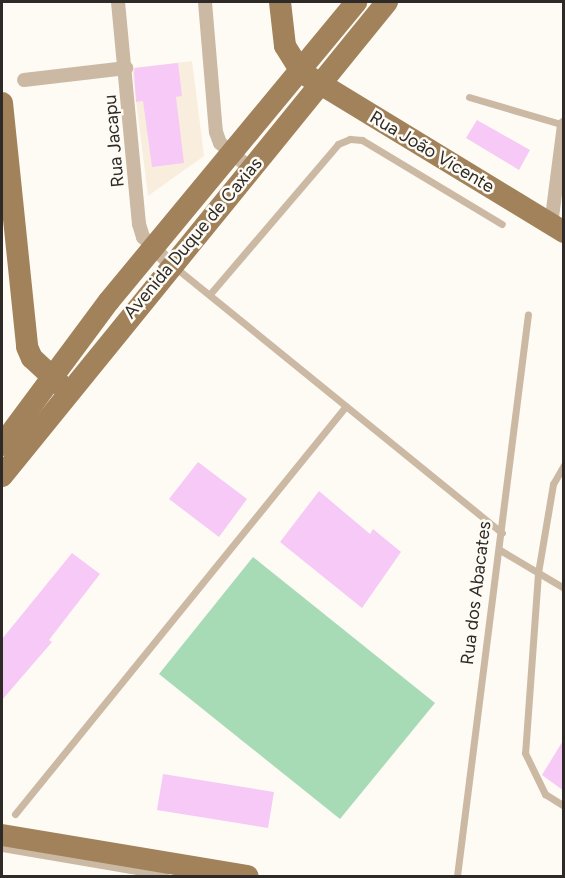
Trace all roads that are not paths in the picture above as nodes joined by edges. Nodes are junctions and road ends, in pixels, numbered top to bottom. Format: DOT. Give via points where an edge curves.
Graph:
graph roads {
  1 [pos="118,2"];
  2 [pos="205,2"];
  3 [pos="280,2"];
  4 [pos="356,2"];
  5 [pos="387,2"];
  6 [pos="126,68"];
  7 [pos="301,72"];
  8 [pos="24,80"];
  9 [pos="320,84"];
  10 [pos="469,97"];
  11 [pos="2,103"];
  12 [pos="564,125"];
  13 [pos="232,154"];
  14 [pos="251,169"];
  15 [pos="502,224"];
  16 [pos="557,229"];
  17 [pos="154,250"];
  18 [pos="171,265"];
  19 [pos="210,294"];
  20 [pos="528,314"];
  21 [pos="59,383"];
  22 [pos="346,406"];
  23 [pos="2,445"];
  24 [pos="564,465"];
  25 [pos="2,476"];
  26 [pos="502,533"];
  27 [pos="500,550"];
  28 [pos="538,573"];
  29 [pos="564,588"];
  30 [pos="564,806"];
  31 [pos="15,814"];
  32 [pos="2,835"];
  33 [pos="2,848"];
  34 [pos="166,876"];
  35 [pos="248,876"];
  36 [pos="457,876"];
  1 -- 6 [label="street, Rua Jacapu"];
  2 -- 13 [label="street" via="216,132"];
  3 -- 7 [label="main road" via="285,46"];
  4 -- 7 [label="main road, Avenida Duque de Caxias"];
  5 -- 9 [label="main road, Avenida Duque de Caxias"];
  6 -- 8 [label="street"];
  6 -- 17 [label="street, Rua Jacapu" via="139,224"];
  7 -- 9 [label="main road, Rua João Vicente"];
  7 -- 13 [label="main road, Avenida Duque de Caxias"];
  9 -- 14 [label="main road, Avenida Duque de Caxias"];
  9 -- 16 [label="main road, Rua João Vicente"];
  10 -- 12 [label="lane"];
  11 -- 21 [label="main road" via="27,347"];
  12 -- 16 [label="street"];
  13 -- 14 [label="street"];
  13 -- 17 [label="main road, Avenida Duque de Caxias"];
  14 -- 18 [label="main road, Avenida Duque de Caxias"];
  15 -- 19 [label="lane" via="362,140 350,139 338,144"];
  17 -- 18 [label="street, Rua Jacapu"];
  17 -- 21 [label="main road, Avenida Duque de Caxias"];
  18 -- 19 [label="lane"];
  18 -- 21 [label="main road, Avenida Duque de Caxias"];
  19 -- 22 [label="lane"];
  20 -- 26 [label="lane, Rua dos Abacates"];
  21 -- 23 [label="main road, Avenida Duque de Caxias"];
  21 -- 25 [label="main road, Avenida Duque de Caxias"];
  22 -- 26 [label="lane"];
  22 -- 31 [label="lane"];
  24 -- 28 [label="lane" via="553,484"];
  26 -- 27 [label="lane, Rua dos Abacates"];
  27 -- 28 [label="lane"];
  27 -- 36 [label="lane, Rua dos Abacates"];
  28 -- 29 [label="lane"];
  28 -- 30 [label="lane" via="525,753 545,794"];
  32 -- 35 [label="main road"];
  33 -- 34 [label="lane"];
}
